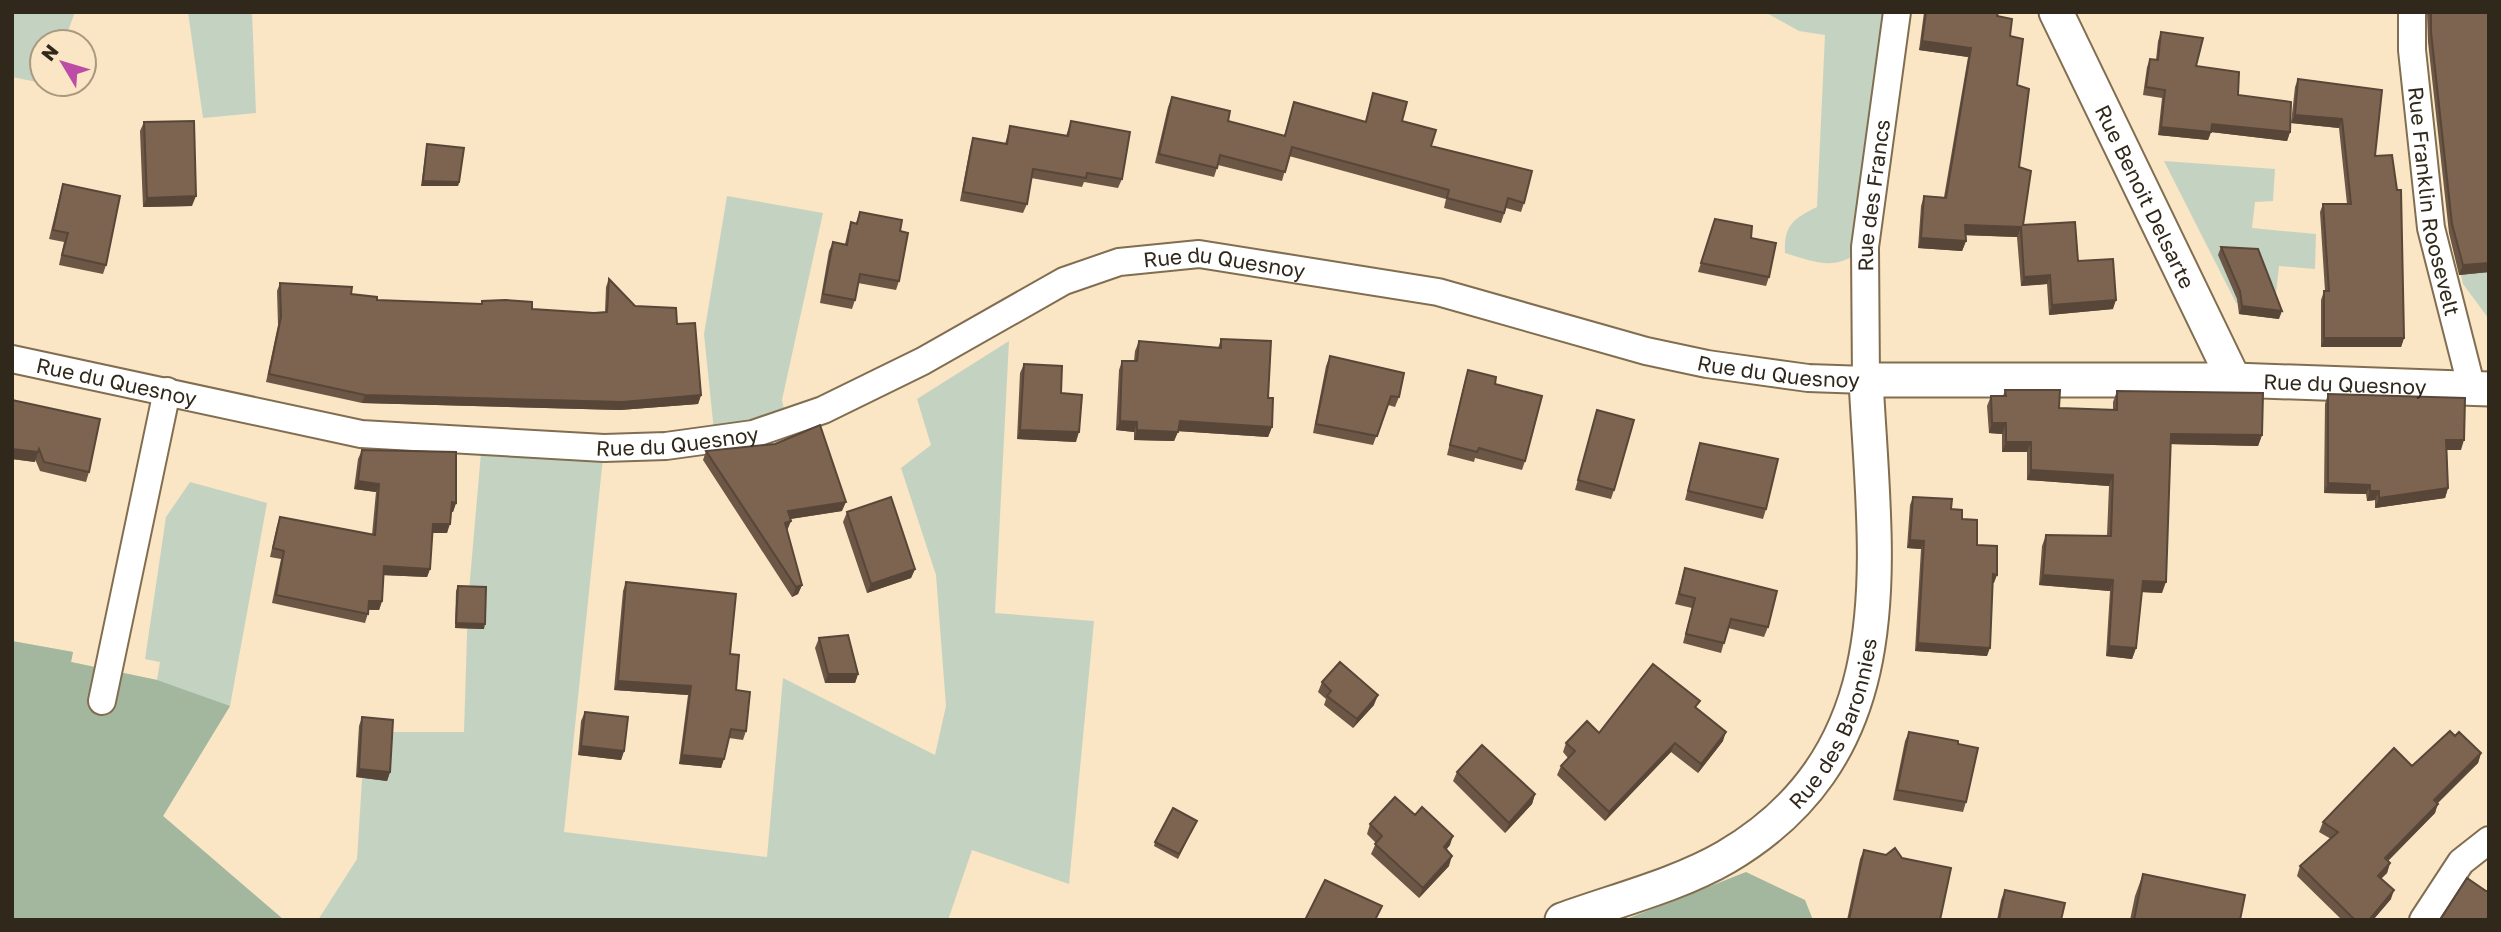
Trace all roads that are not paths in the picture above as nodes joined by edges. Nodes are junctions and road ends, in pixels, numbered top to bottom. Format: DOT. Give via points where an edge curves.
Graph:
graph roads {
  1 [pos="1897,12"];
  2 [pos="2056,12"];
  3 [pos="2412,12"];
  4 [pos="12,359"];
  5 [pos="1866,380"];
  6 [pos="2234,380"];
  7 [pos="2480,389"];
  8 [pos="167,391"];
  9 [pos="102,701"];
  10 [pos="2489,840"];
  11 [pos="1562,920"];
  12 [pos="2423,920"];
  1 -- 5 [label="street, Rue des Francs" via="1865,247"];
  2 -- 6 [label="street, Rue Benoit Delsarte"];
  3 -- 7 [label="street, Rue Franklin Roosevelt" via="2431,228"];
  4 -- 8 [label="street, Rue du Quesnoy"];
  5 -- 6 [label="street, Rue du Quesnoy"];
  5 -- 8 [label="street, Rue du Quesnoy" via="1808,379 1707,364 1438,292 1199,254 1119,262 1064,281 923,361 823,410 715,442 604,448 361,434"];
  5 -- 11 [label="street, Rue des Baronnies" via="1871,629 1853,712 1835,749 1792,806 1723,859"];
  6 -- 7 [label="street, Rue du Quesnoy"];
  8 -- 9 [label="street"];
  10 -- 12 [label="street" via="2461,862"];
}
